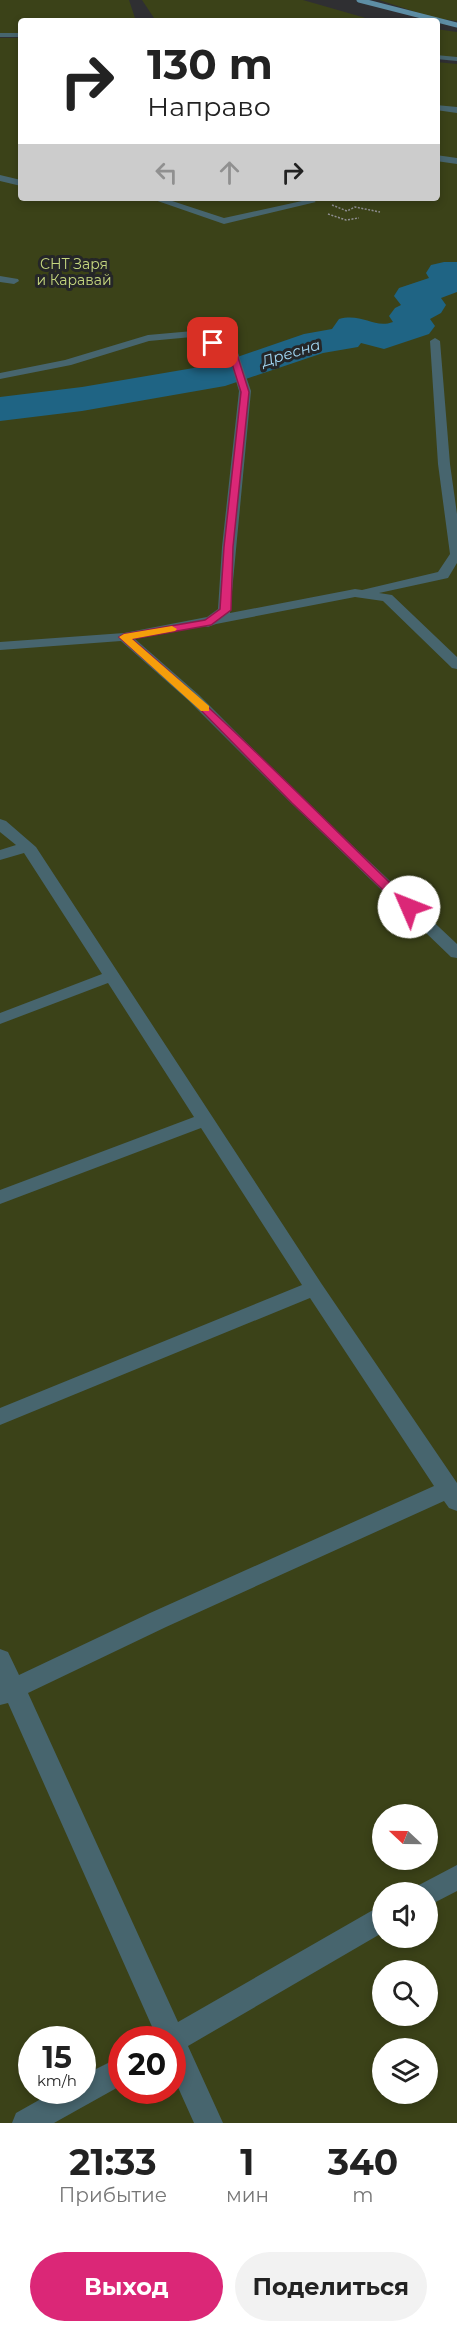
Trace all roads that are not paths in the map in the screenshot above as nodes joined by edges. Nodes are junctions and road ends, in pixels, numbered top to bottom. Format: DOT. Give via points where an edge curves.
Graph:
graph roads {
  1 [pos="18,34"];
  2 [pos="0,35"];
  3 [pos="440,58"];
  4 [pos="457,60"];
  5 [pos="440,108"];
  6 [pos="457,110"];
  7 [pos="440,158"];
  8 [pos="457,160"];
  9 [pos="0,178"];
  10 [pos="18,182"];
  11 [pos="163,201"];
  12 [pos="311,202"];
  13 [pos="0,279"];
  14 [pos="14,281"];
  15 [pos="435,341"];
  16 [pos="0,376"];
  17 [pos="355,594"];
  18 [pos="208,623"];
  19 [pos="124,637"];
  20 [pos="0,646"];
  21 [pos="457,665"];
  22 [pos="0,824"];
  23 [pos="28,847"];
  24 [pos="0,855"];
  25 [pos="457,953"];
  26 [pos="111,976"];
  27 [pos="0,1019"];
  28 [pos="205,1120"];
  29 [pos="0,1197"];
  30 [pos="314,1288"];
  31 [pos="0,1417"];
  32 [pos="453,1495"];
  33 [pos="0,1659"];
  34 [pos="6,1692"];
  35 [pos="457,1876"];
  36 [pos="438,1888"];
  37 [pos="372,1925"];
  38 [pos="165,2026"];
  39 [pos="186,2033"];
  40 [pos="186,2072"];
  41 [pos="108,2077"];
  42 [pos="26,2123"];
  43 [pos="209,2123"];
  1 -- 2 [label="lane"];
  3 -- 4 [label="lane"];
  5 -- 6 [label="lane"];
  7 -- 8 [label="lane"];
  9 -- 10 [label="lane"];
  11 -- 12 [label="lane" via="224,221"];
  13 -- 14 [label="lane"];
  15 -- 17 [label="lane" via="444,464 456,554 443,575"];
  16 -- 18 [label="lane" via="67,363 148,338 193,334 233,352 245,392 225,610"];
  17 -- 18 [label="lane"];
  17 -- 21 [label="lane" via="387,598"];
  18 -- 19 [label="lane"];
  19 -- 20 [label="lane"];
  19 -- 25 [label="lane" via="194,698"];
  22 -- 23 [label="lane"];
  23 -- 24 [label="lane"];
  23 -- 26 [label="lane"];
  26 -- 27 [label="lane"];
  26 -- 28 [label="lane"];
  28 -- 29 [label="lane"];
  28 -- 30 [label="lane"];
  30 -- 31 [label="lane"];
  30 -- 32 [label="lane"];
  32 -- 34 [label="lane" via="158,1620"];
  33 -- 34 [label="lane"];
  34 -- 38 [label="lane"];
  35 -- 36 [label="lane"];
  37 -- 39 [label="lane"];
  40 -- 43 [label="lane"];
  41 -- 42 [label="lane"];
}
